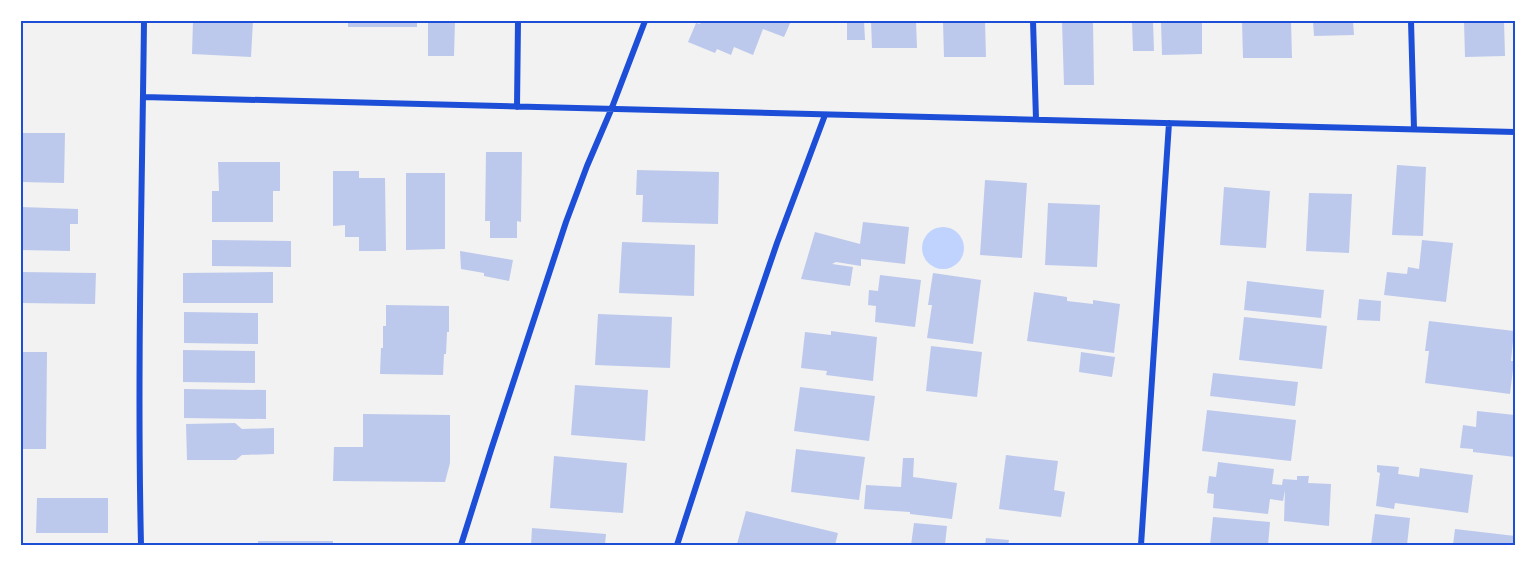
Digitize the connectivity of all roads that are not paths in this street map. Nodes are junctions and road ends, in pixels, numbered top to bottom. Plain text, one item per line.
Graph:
1 (144, 21) edge
2 (518, 21) edge
3 (645, 21) edge
4 (1033, 21) edge
5 (1411, 21) edge
6 (143, 97) junction
7 (517, 107) junction
8 (611, 110) junction
9 (825, 115) junction
10 (1036, 119) junction
11 (1169, 123) junction
12 (1414, 129) junction
13 (1515, 132) edge
14 (141, 545) edge
15 (461, 545) edge
16 (677, 545) edge
17 (1142, 545) edge

1 - 6 street
2 - 7 street
3 - 8 street
4 - 10 street
5 - 12 street
6 - 7 street
6 - 14 street
7 - 8 street
8 - 9 street
8 - 15 street
9 - 10 street
9 - 16 street
10 - 11 street
11 - 12 street
11 - 17 street
12 - 13 street

